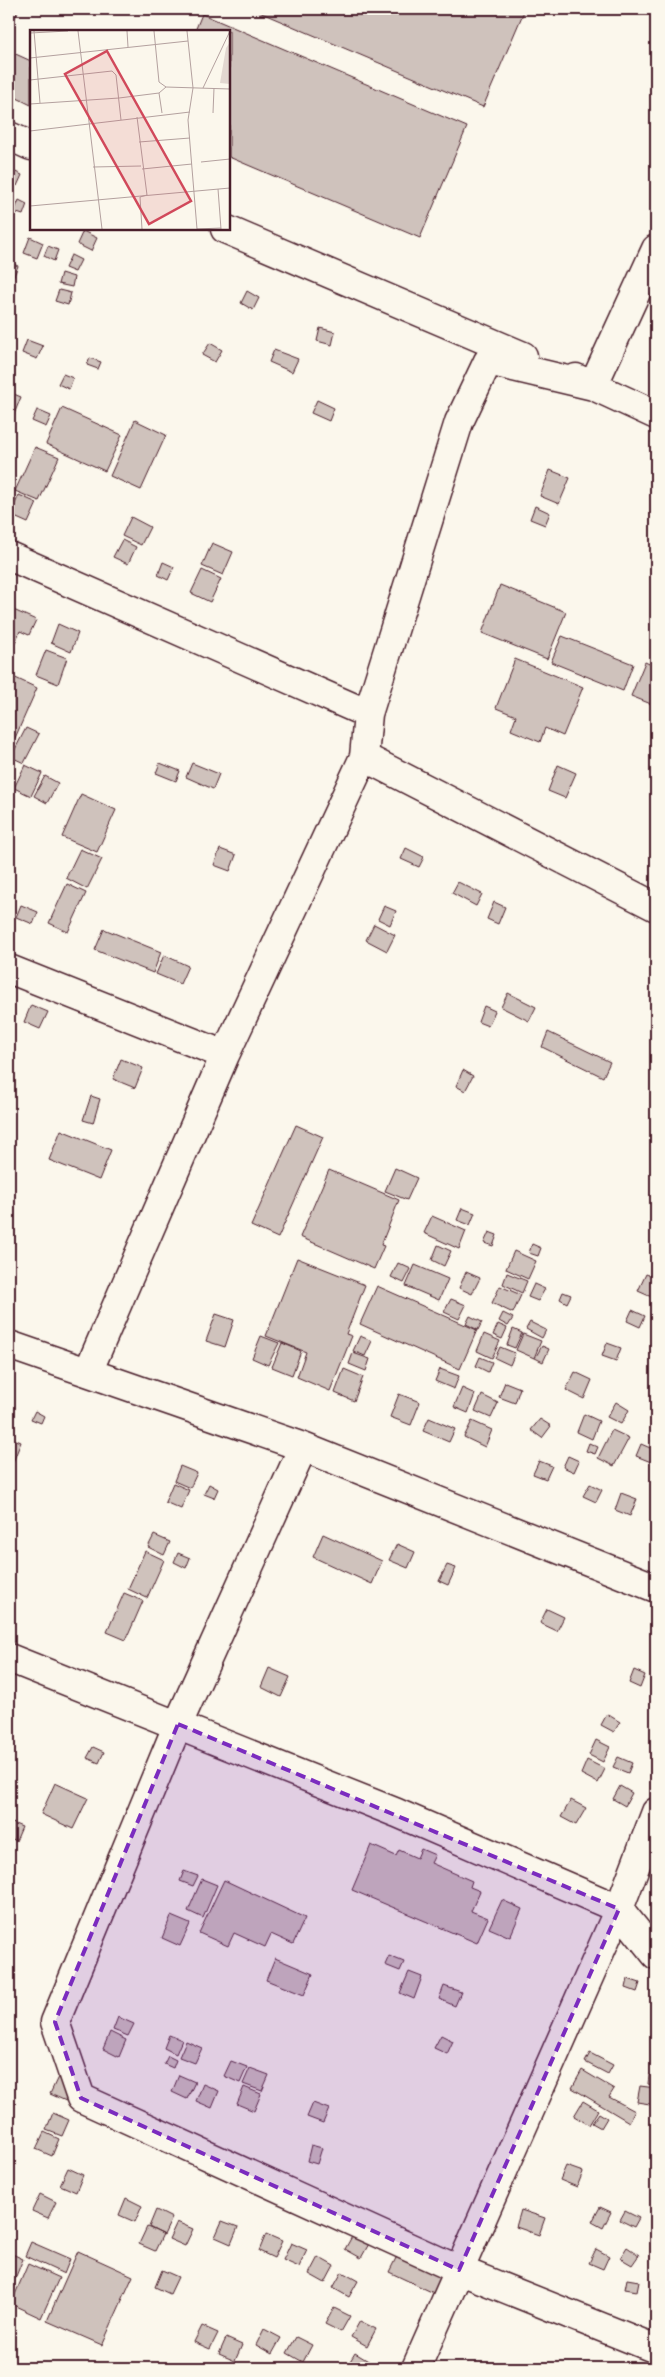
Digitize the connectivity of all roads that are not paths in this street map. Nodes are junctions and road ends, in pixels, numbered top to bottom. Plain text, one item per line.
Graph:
1 (9, 136) edge
2 (30, 146) edge
3 (227, 230) edge
4 (656, 249) edge
5 (593, 386) junction
6 (656, 414) edge
7 (9, 556) edge
8 (368, 714) junction
9 (364, 757) junction
10 (656, 907) edge
11 (9, 969) edge
12 (225, 1055) junction
13 (9, 1345) edge
14 (88, 1372) junction
15 (303, 1447) junction
16 (656, 1588) edge
17 (9, 1658) edge
18 (178, 1724) junction
19 (656, 1812) edge
20 (619, 1909) junction
21 (656, 1955) edge
22 (459, 2270) junction
23 (656, 2349) edge
24 (416, 2368) edge

1 - 2 street
3 - 5 street
4 - 5 street
5 - 6 street
5 - 8 street
7 - 8 street
8 - 9 street
9 - 10 street
9 - 12 street
11 - 12 street
12 - 14 street
13 - 14 street
14 - 15 street
15 - 16 street
15 - 18 street
17 - 18 street
18 - 20 street
18 - 22 street
19 - 20 street
20 - 21 street
20 - 22 street
22 - 23 street
22 - 24 street

